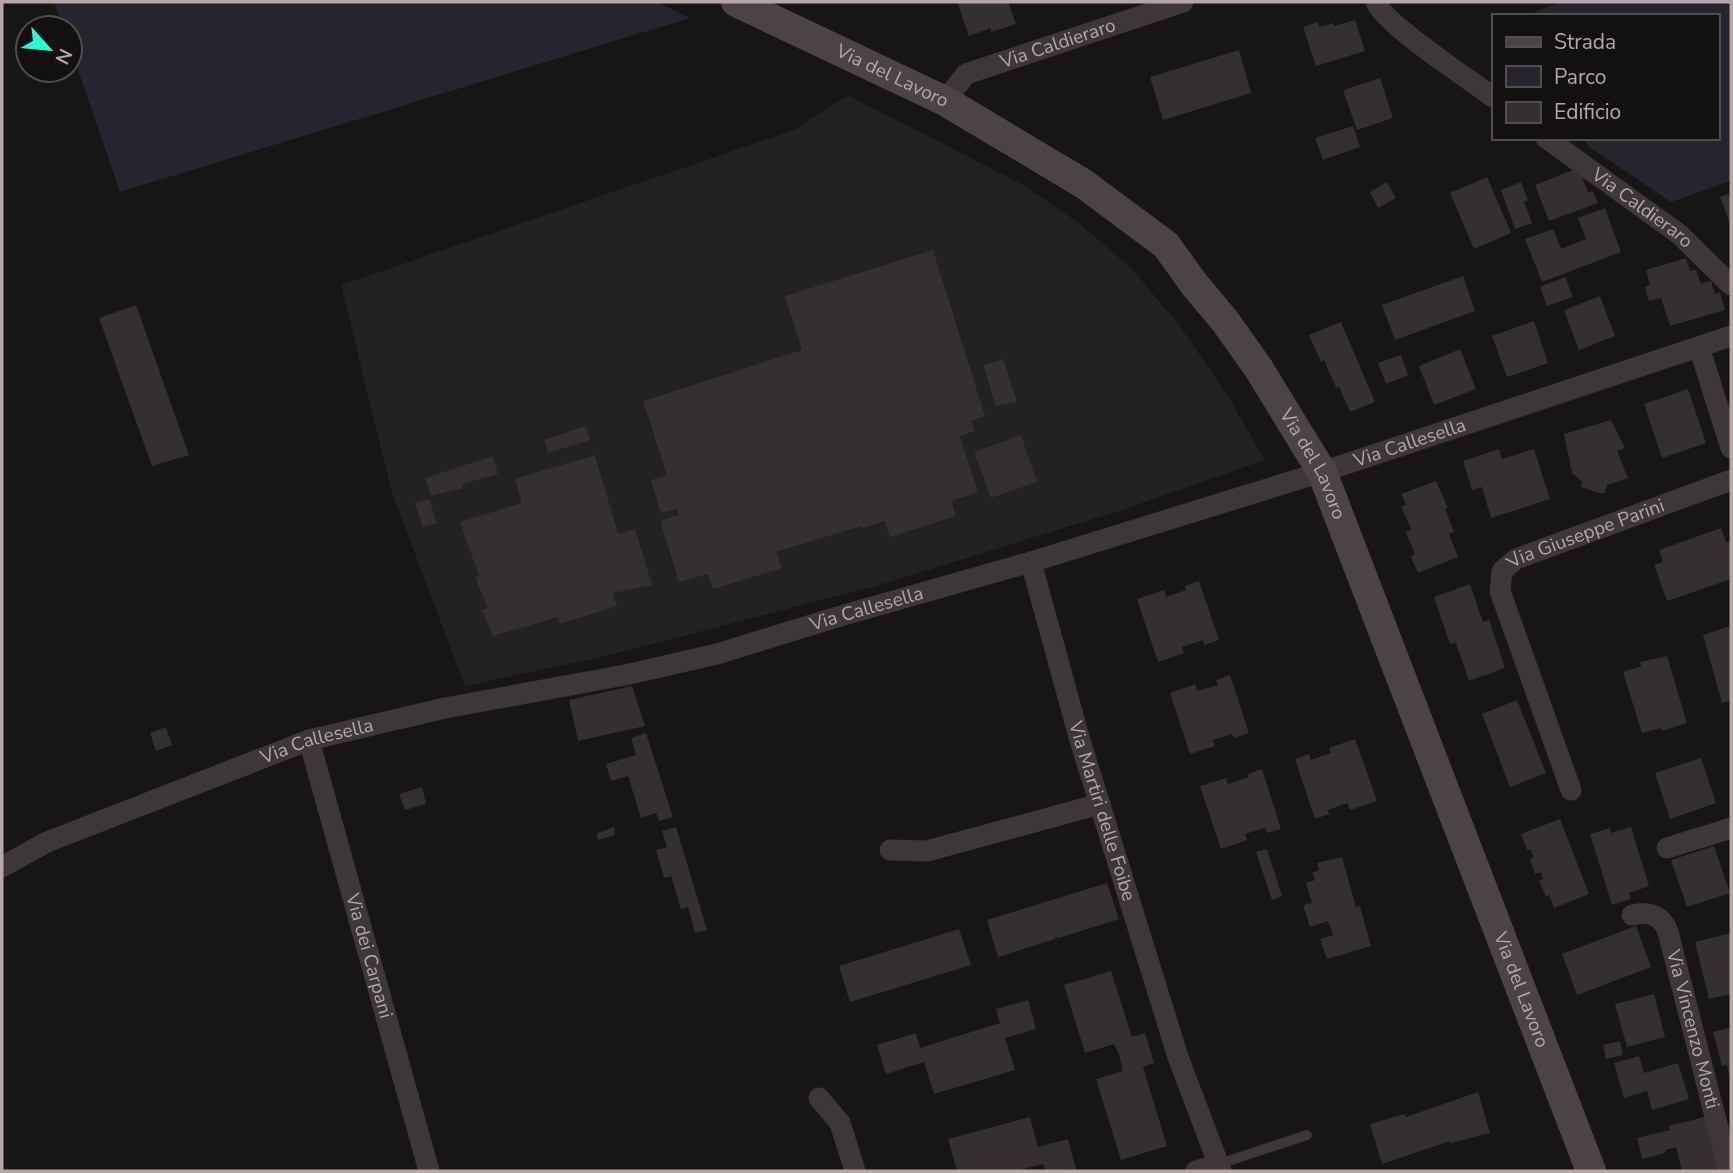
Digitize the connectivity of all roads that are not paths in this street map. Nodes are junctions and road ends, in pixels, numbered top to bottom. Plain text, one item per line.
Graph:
1 (736, 2) edge
2 (1183, 2) edge
3 (1376, 2) edge
4 (1492, 96) edge
5 (945, 101) junction
6 (1549, 140) edge
7 (1731, 285) edge
8 (1731, 336) edge
9 (1699, 347) junction
10 (1731, 448) edge
11 (1322, 472) junction
12 (1731, 481) edge
13 (1031, 562) junction
14 (309, 740) junction
15 (1571, 790) dead end
16 (1100, 804) junction
17 (1731, 828) edge
18 (1667, 848) dead end
19 (890, 850) dead end
20 (2, 867) edge
21 (1632, 915) dead end
22 (819, 1098) dead end
23 (1307, 1135) dead end
24 (1220, 1168) edge
25 (429, 1171) edge
26 (855, 1171) edge
27 (1196, 1171) edge
28 (1591, 1171) edge
29 (1729, 1171) edge

1 - 5 street, Via del Lavoro
2 - 5 street, Via Caldieraro
3 - 4 street
5 - 11 street, Via del Lavoro
6 - 7 street, Via Caldieraro
8 - 9 street, Via Callesella
9 - 10 street
9 - 11 street, Via Callesella
11 - 13 street, Via Callesella
11 - 28 street, Via del Lavoro
12 - 15 street, Via Giuseppe Parini
13 - 14 street, Via Callesella
13 - 16 street, Via Martiri delle Foibe
14 - 20 street, Via Callesella
14 - 25 street, Via dei Carpani
16 - 19 street
16 - 24 street, Via Martiri delle Foibe
17 - 18 street
21 - 29 street, Via Vincenzo Monti
22 - 26 street
23 - 24 lane
24 - 27 street

